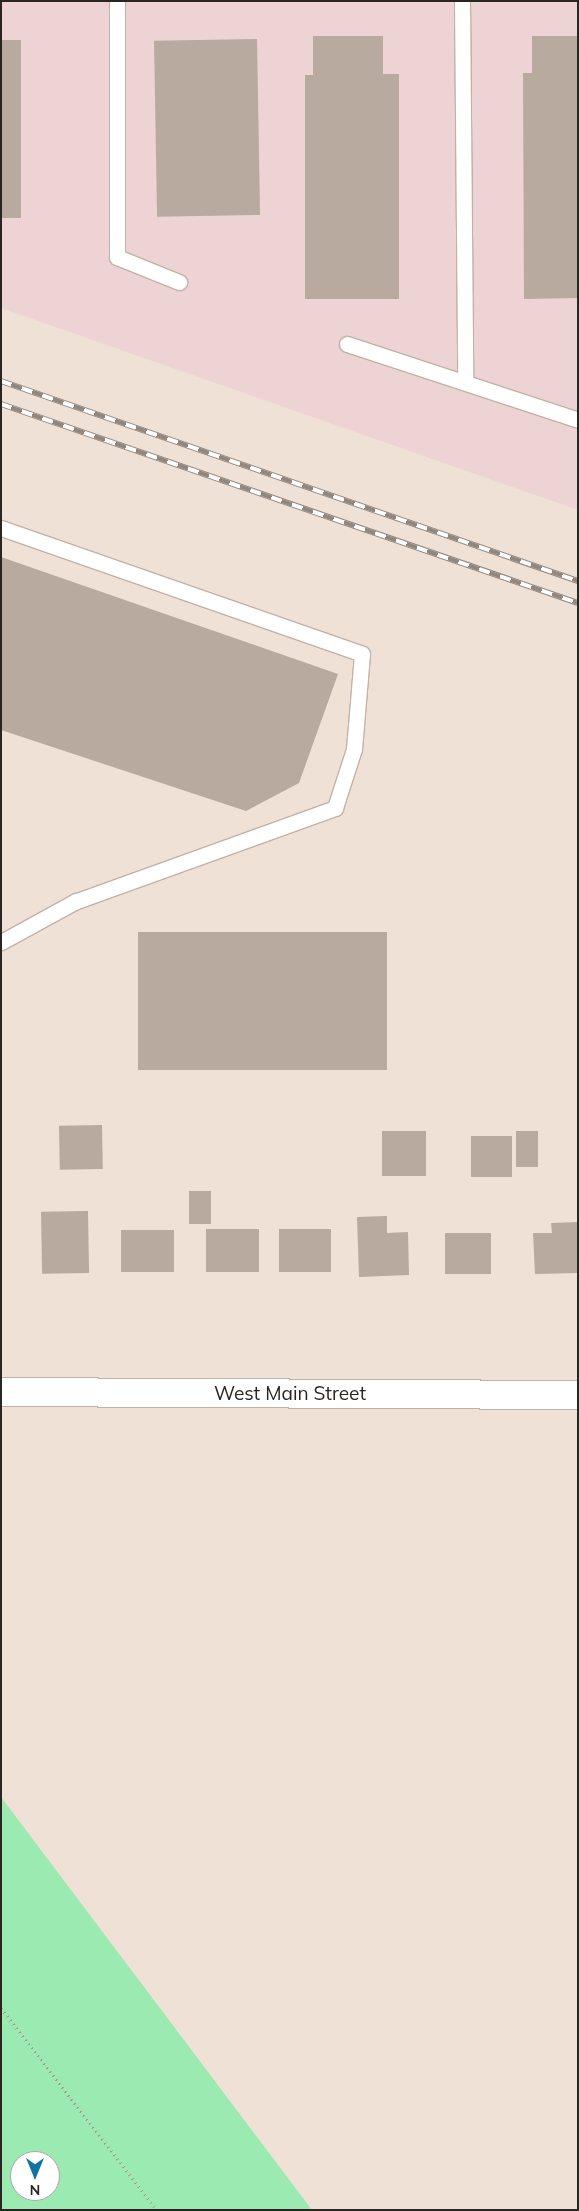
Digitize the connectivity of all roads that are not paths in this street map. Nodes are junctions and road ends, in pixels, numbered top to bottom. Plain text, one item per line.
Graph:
1 (117, 1) edge
2 (462, 1) edge
3 (179, 282) dead end
4 (346, 344) dead end
5 (465, 382) junction
6 (578, 420) edge
7 (1, 528) edge
8 (1, 942) edge
9 (1, 1392) edge
10 (578, 1395) edge

1 - 3 lane
2 - 5 lane
4 - 5 lane
5 - 6 lane
7 - 8 lane
9 - 10 street, West Main Street

